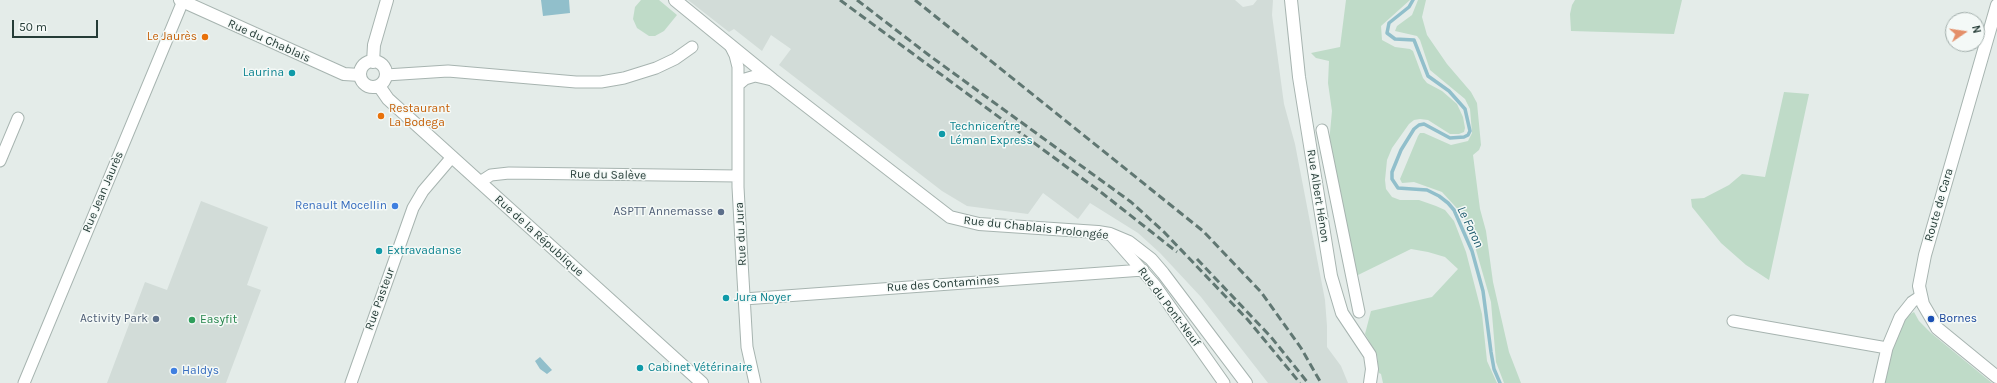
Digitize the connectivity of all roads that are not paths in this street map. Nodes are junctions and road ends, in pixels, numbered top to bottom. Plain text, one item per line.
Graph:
1 (387, 0) edge
2 (675, 0) edge
3 (1290, 0) edge
4 (181, 1) edge
5 (1997, 6) edge
6 (726, 43) junction
7 (692, 47) dead end
8 (373, 62) junction
9 (360, 75) junction
10 (386, 75) junction
11 (773, 80) junction
12 (738, 85) junction
13 (379, 86) junction
14 (18, 118) dead end
15 (1322, 130) dead end
16 (452, 157) junction
17 (0, 161) edge
18 (738, 176) junction
19 (480, 182) junction
20 (1110, 234) junction
21 (1143, 270) junction
22 (1921, 296) junction
23 (744, 299) junction
24 (1359, 312) dead end
25 (1733, 321) dead end
26 (1887, 348) junction
27 (1997, 377) edge
28 (696, 381) edge
29 (24, 383) edge
30 (350, 383) edge
31 (756, 383) edge
32 (1224, 383) edge
33 (1246, 383) edge
34 (1370, 383) edge
35 (1879, 383) edge

1 - 8 street
2 - 6 street, Rue du Chablais Prolongée
3 - 34 street, Rue Albert Hénon
4 - 9 street, Rue du Chablais
4 - 29 street, Rue Jean Jaurès
5 - 22 street, Route de Cara
6 - 11 street, Rue du Chablais Prolongée
6 - 12 street, Rue du Jura
7 - 10 street
8 - 9 street
8 - 10 street
9 - 13 street
10 - 13 street
11 - 12 street
11 - 20 street, Rue du Chablais Prolongée
12 - 18 street, Rue du Jura
13 - 16 street, Rue de la République
14 - 17 street
15 - 24 street
16 - 19 street, Rue de la République
16 - 30 street, Rue Pasteur
18 - 19 street, Rue du Salève
18 - 23 street, Rue du Jura
19 - 28 street, Rue de la République
20 - 21 street, Rue du Pont-Neuf
20 - 33 street, Rue du Chablais Prolongée
21 - 23 street, Rue des Contamines
21 - 32 street, Rue du Pont-Neuf
22 - 26 street
22 - 27 street, Route de Cara
23 - 31 street, Rue du Jura
25 - 26 street
26 - 35 street

